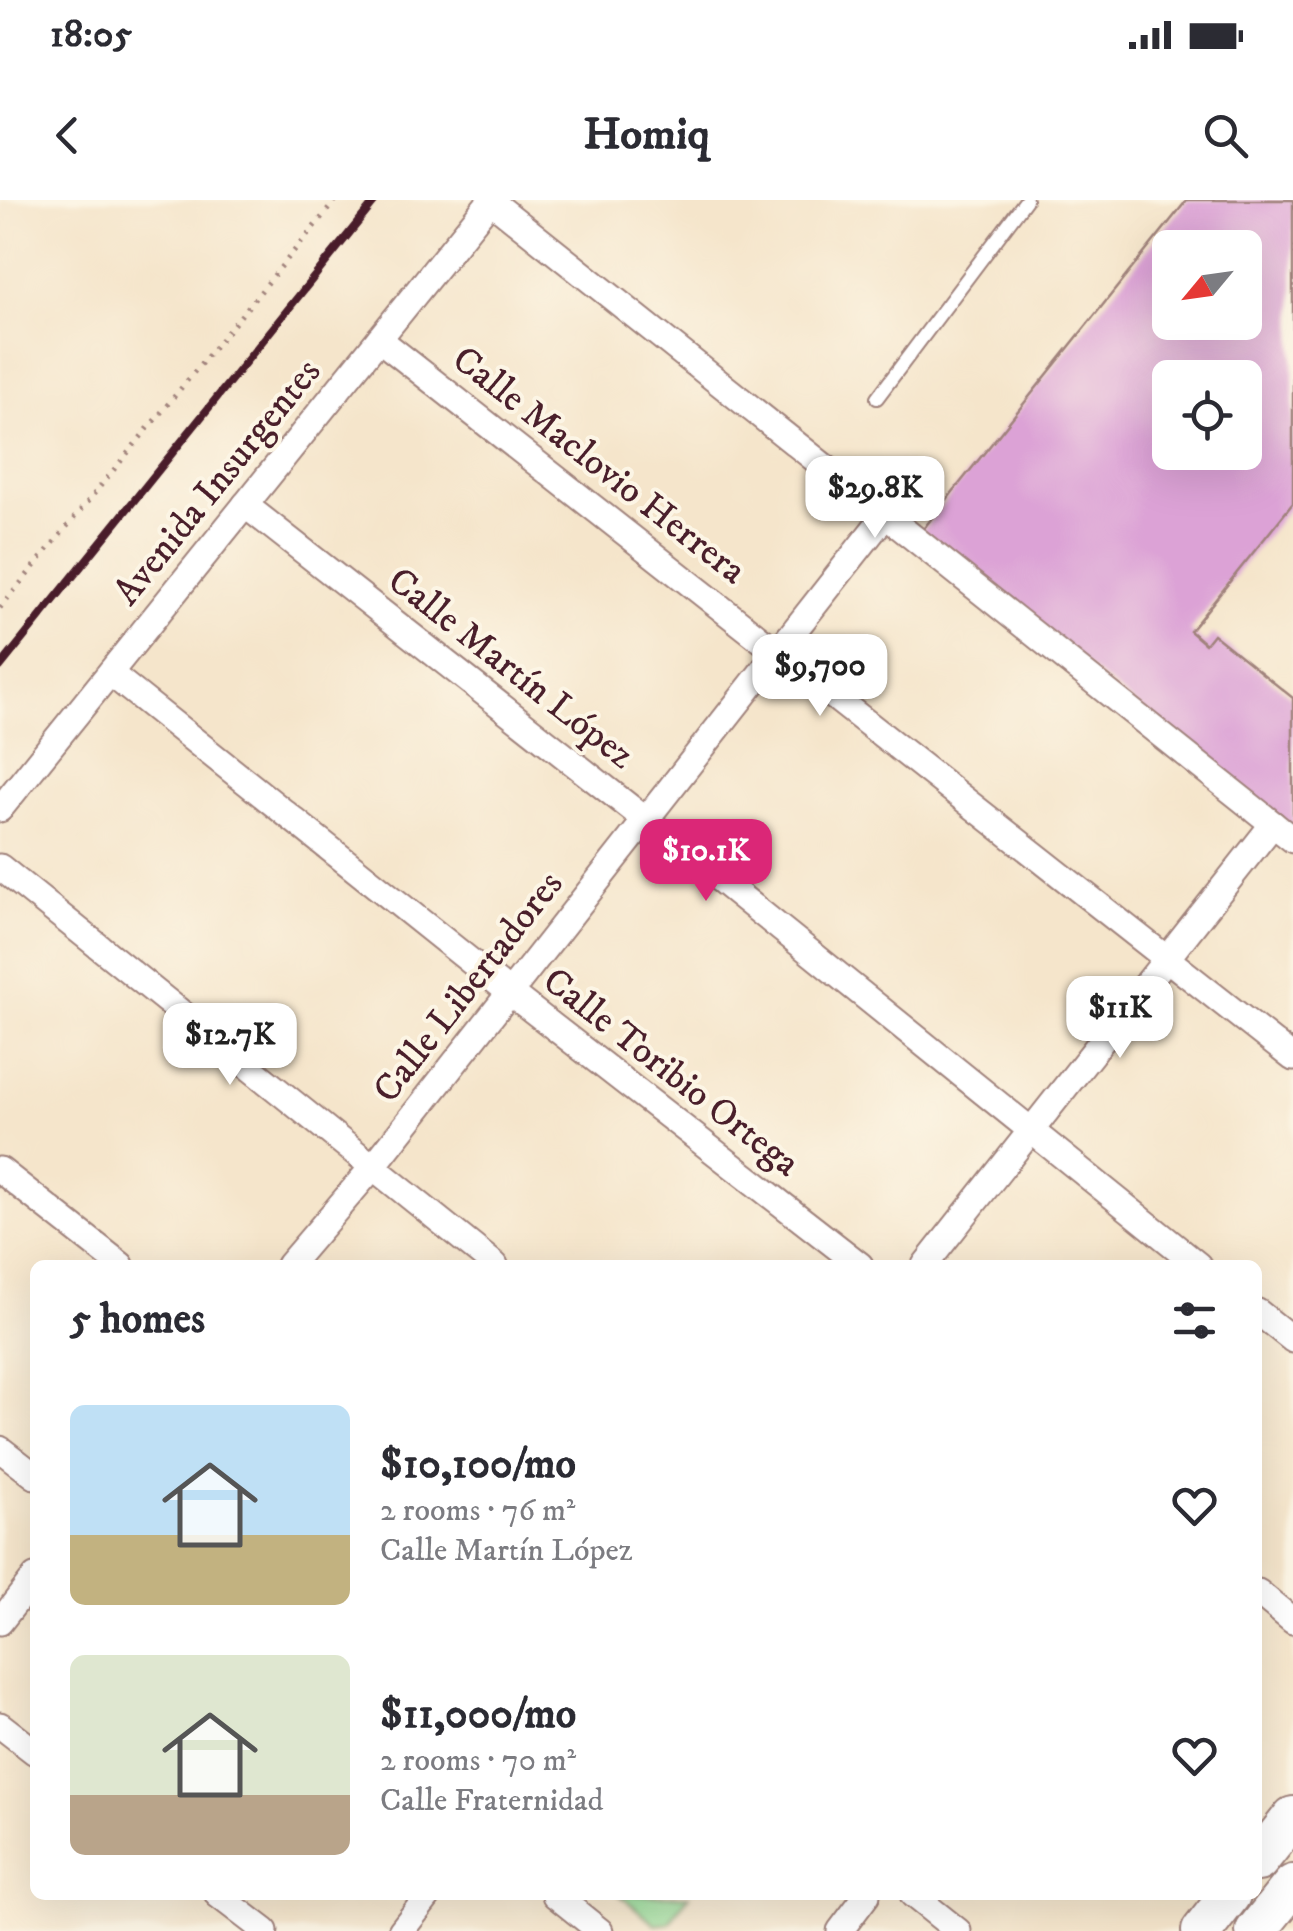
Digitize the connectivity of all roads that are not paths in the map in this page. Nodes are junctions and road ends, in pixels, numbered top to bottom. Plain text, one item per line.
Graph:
1 (491, 200) edge
2 (1022, 201) edge
3 (379, 339) junction
4 (877, 398) dead end
5 (245, 505) junction
6 (886, 514) junction
7 (780, 652) junction
8 (110, 673) junction
9 (0, 809) edge
10 (646, 820) junction
11 (1283, 832) edge
12 (0, 868) edge
13 (1166, 958) junction
14 (509, 992) junction
15 (1293, 1058) edge
16 (1030, 1131) junction
17 (372, 1168) junction
18 (0, 1170) edge
19 (115, 1260) edge
20 (293, 1260) edge
21 (490, 1260) edge
22 (854, 1260) edge
23 (929, 1260) edge
24 (1192, 1260) edge
25 (1262, 1315) edge
26 (1293, 1340) edge
27 (0, 1448) edge
28 (30, 1472) edge
29 (30, 1583) edge
30 (1262, 1595) edge
31 (1293, 1621) edge
32 (0, 1622) edge
33 (0, 1725) edge
34 (30, 1748) edge
35 (1293, 1817) edge
36 (1262, 1856) edge
37 (1293, 1885) edge
38 (225, 1900) edge
39 (425, 1900) edge
40 (560, 1900) edge
41 (863, 1900) edge
42 (919, 1900) edge
43 (1226, 1900) edge
44 (265, 1931) edge
45 (401, 1931) edge
46 (600, 1931) edge
47 (840, 1931) edge
48 (958, 1931) edge
49 (1202, 1931) edge
50 (1256, 1931) edge

1 - 3 street, Avenida Insurgentes
1 - 6 street
2 - 4 lane
3 - 5 street, Avenida Insurgentes
3 - 7 street, Calle Maclovio Herrera
5 - 8 street, Avenida Insurgentes
5 - 10 street, Calle Martín López
6 - 7 street, Calle Libertadores
6 - 11 street
7 - 10 street, Calle Libertadores
7 - 13 street, Calle Maclovio Herrera
8 - 9 street, Avenida Insurgentes
8 - 14 street, Calle Toribio Ortega
10 - 14 street, Calle Libertadores
10 - 16 street, Calle Martín López
11 - 13 street
12 - 17 street
13 - 15 street, Calle Maclovio Herrera
13 - 16 street
14 - 17 street, Calle Libertadores
14 - 22 street, Calle Toribio Ortega
16 - 23 street
16 - 24 street, Calle Martín López
17 - 20 street, Calle Libertadores
17 - 21 street
18 - 19 street
25 - 26 street
27 - 28 street
29 - 32 street
30 - 31 street
33 - 34 street
35 - 36 main road
37 - 50 main road
38 - 44 street
39 - 45 street
40 - 46 street
41 - 47 street
42 - 48 street
43 - 49 main road

